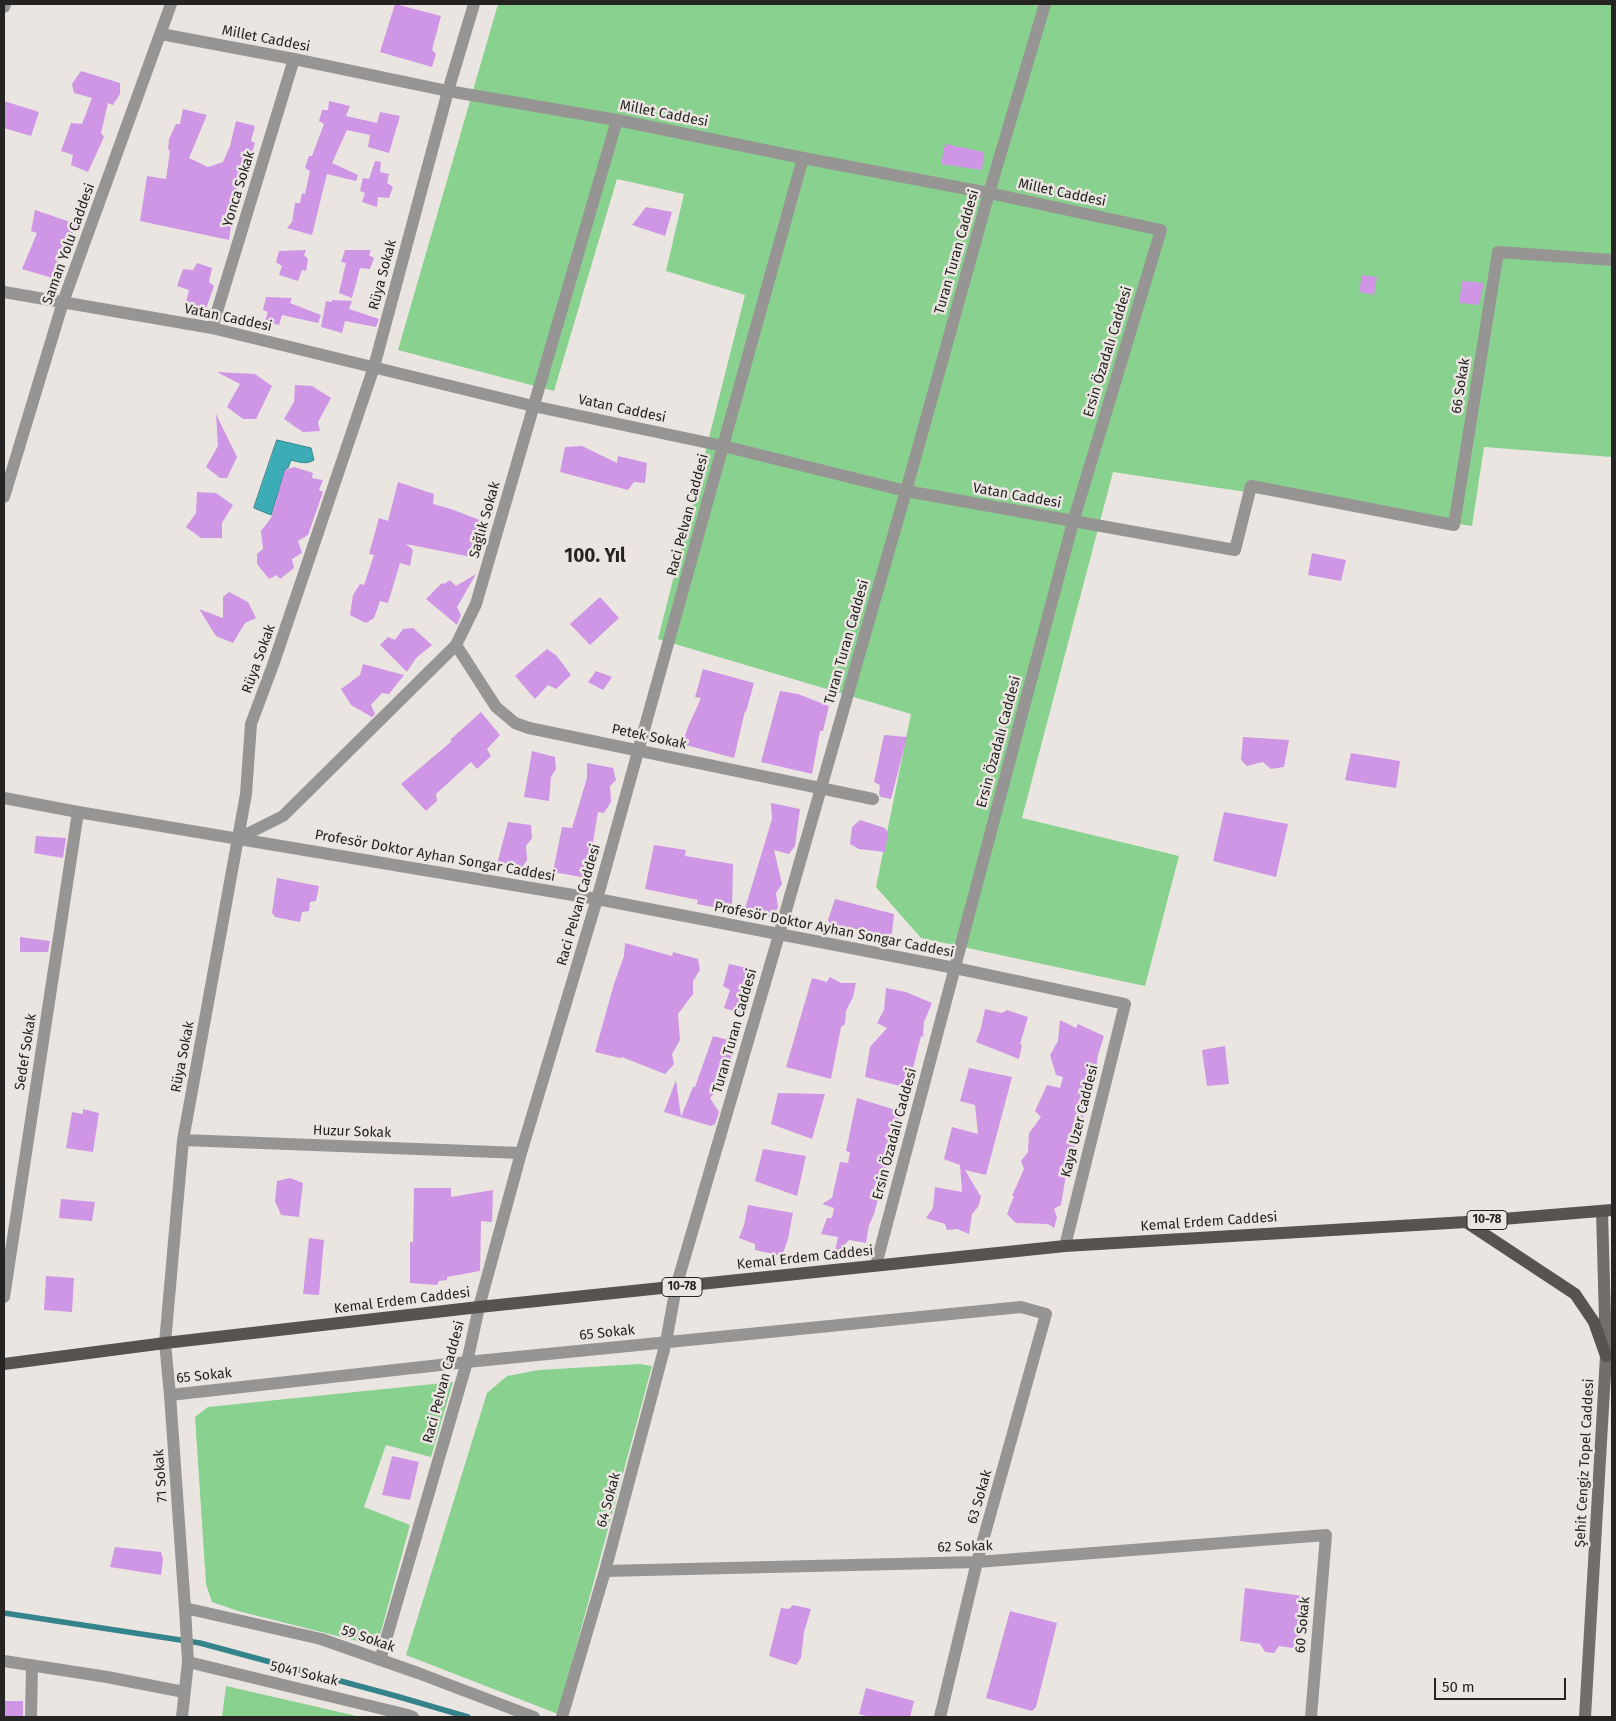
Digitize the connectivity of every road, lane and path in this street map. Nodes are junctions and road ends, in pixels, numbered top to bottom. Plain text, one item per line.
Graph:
1 (5, 4) edge
2 (171, 4) edge
3 (474, 4) edge
4 (1045, 4) edge
5 (4, 7) edge
6 (161, 34) junction
7 (294, 59) junction
8 (448, 91) junction
9 (617, 120) junction
10 (803, 158) junction
11 (989, 193) junction
12 (1161, 230) joint
13 (1612, 260) edge
14 (4, 292) edge
15 (63, 302) junction
16 (212, 328) junction
17 (374, 367) junction
18 (533, 406) junction
19 (722, 446) junction
20 (906, 491) junction
21 (4, 497) edge
22 (1073, 522) junction
23 (1235, 550) joint
24 (456, 646) junction
25 (639, 750) junction
26 (821, 788) junction
27 (4, 798) edge
28 (873, 799) dead end
29 (78, 812) junction
30 (239, 838) junction
31 (598, 899) junction
32 (779, 935) junction
33 (955, 968) junction
34 (1125, 1004) joint
35 (183, 1140) junction
36 (521, 1153) junction
37 (1607, 1210) edge
38 (1466, 1222) junction
39 (1065, 1246) junction
40 (876, 1265) junction
41 (676, 1287) junction
42 (4, 1296) edge
43 (479, 1307) junction
44 (1046, 1314) joint
45 (666, 1342) junction
46 (165, 1343) junction
47 (1606, 1356) junction
48 (466, 1362) junction
49 (4, 1364) edge
50 (170, 1395) junction
51 (1326, 1535) joint
52 (978, 1562) junction
53 (605, 1572) junction
54 (186, 1608) junction
55 (380, 1660) junction
56 (4, 1661) edge
57 (188, 1662) junction
58 (32, 1665) junction
59 (184, 1692) junction
60 (31, 1717) edge
61 (182, 1717) edge
62 (413, 1717) edge
63 (534, 1717) edge
64 (562, 1717) edge
65 (940, 1717) edge
66 (1311, 1717) edge
67 (1585, 1717) edge

1 - 5 street
2 - 6 street, Saman Yolu Caddesi
3 - 8 street, Rüya Sokak
4 - 11 street, Turan Turan Caddesi
6 - 7 street, Millet Caddesi
6 - 15 street, Saman Yolu Caddesi
7 - 8 street, Millet Caddesi
7 - 16 street, Yonca Sokak
8 - 9 street, Millet Caddesi
8 - 17 street, Rüya Sokak
9 - 10 street, Millet Caddesi
9 - 18 street, Sağlık Sokak
10 - 11 street, Millet Caddesi
10 - 19 street, Raci Pelvan Caddesi
11 - 12 street, Millet Caddesi
11 - 20 street, Turan Turan Caddesi
12 - 22 street, Ersin Özadalı Caddesi
13 - 23 street, 66 Sokak
14 - 15 street, Vatan Caddesi
15 - 16 street, Vatan Caddesi
15 - 21 street, Saman Yolu Caddesi
16 - 17 street, Vatan Caddesi
17 - 18 street, Vatan Caddesi
17 - 30 street, Rüya Sokak
18 - 19 street, Vatan Caddesi
18 - 24 street, Sağlık Sokak
19 - 20 street, Vatan Caddesi
19 - 25 street, Raci Pelvan Caddesi
20 - 22 street, Vatan Caddesi
20 - 26 street, Turan Turan Caddesi
22 - 23 street, Vatan Caddesi
22 - 33 street, Ersin Özadalı Caddesi
24 - 25 street, Petek Sokak
24 - 30 street, Sağlık Sokak
25 - 26 street, Petek Sokak
25 - 31 street, Raci Pelvan Caddesi
26 - 28 street, Petek Sokak
26 - 32 street, Turan Turan Caddesi
27 - 29 street, Profesör Doktor Ayhan Songar Caddesi
29 - 30 street, Profesör Doktor Ayhan Songar Caddesi
29 - 42 street, Sedef Sokak
30 - 31 street, Profesör Doktor Ayhan Songar Caddesi
30 - 35 street, Rüya Sokak
31 - 32 street, Profesör Doktor Ayhan Songar Caddesi
31 - 36 street, Raci Pelvan Caddesi
32 - 33 street, Profesör Doktor Ayhan Songar Caddesi
32 - 41 street, Turan Turan Caddesi
33 - 34 street, Profesör Doktor Ayhan Songar Caddesi
33 - 40 street, Ersin Özadalı Caddesi
34 - 39 street, Kaya Uzer Caddesi
35 - 36 street, Huzur Sokak
35 - 46 street, Rüya Sokak
36 - 43 street, Raci Pelvan Caddesi
37 - 38 main road, Kemal Erdem Caddesi / 10-78
37 - 47 main road, Şehit Cengiz Topel Caddesi
38 - 39 main road, Kemal Erdem Caddesi / 10-78
38 - 47 main road
39 - 40 main road, Kemal Erdem Caddesi / 10-78
40 - 41 main road, Kemal Erdem Caddesi / 10-78
41 - 43 main road, Kemal Erdem Caddesi / 10-78
41 - 45 street, 64 Sokak
43 - 46 main road, Kemal Erdem Caddesi / 10-78
43 - 48 street, Raci Pelvan Caddesi
44 - 45 street, 65 Sokak
44 - 52 street, 63 Sokak
45 - 48 street, 65 Sokak
45 - 53 street, 64 Sokak
46 - 49 main road, Kemal Erdem Caddesi / 10-78
46 - 50 street, 71 Sokak
47 - 67 main road, Şehit Cengiz Topel Caddesi
48 - 50 street, 65 Sokak
48 - 55 street, Raci Pelvan Caddesi
50 - 54 street, 71 Sokak
51 - 52 street, 62 Sokak
51 - 66 street, 60 Sokak
52 - 53 street, 62 Sokak
52 - 65 street, 63 Sokak
53 - 64 street, 64 Sokak
54 - 55 street, 59 Sokak
54 - 57 street, 71 Sokak
55 - 63 street, 59 Sokak
56 - 58 street
57 - 59 street, 71 Sokak
57 - 62 street, 5041 Sokak
58 - 59 street
58 - 60 street
59 - 61 street, 71 Sokak

